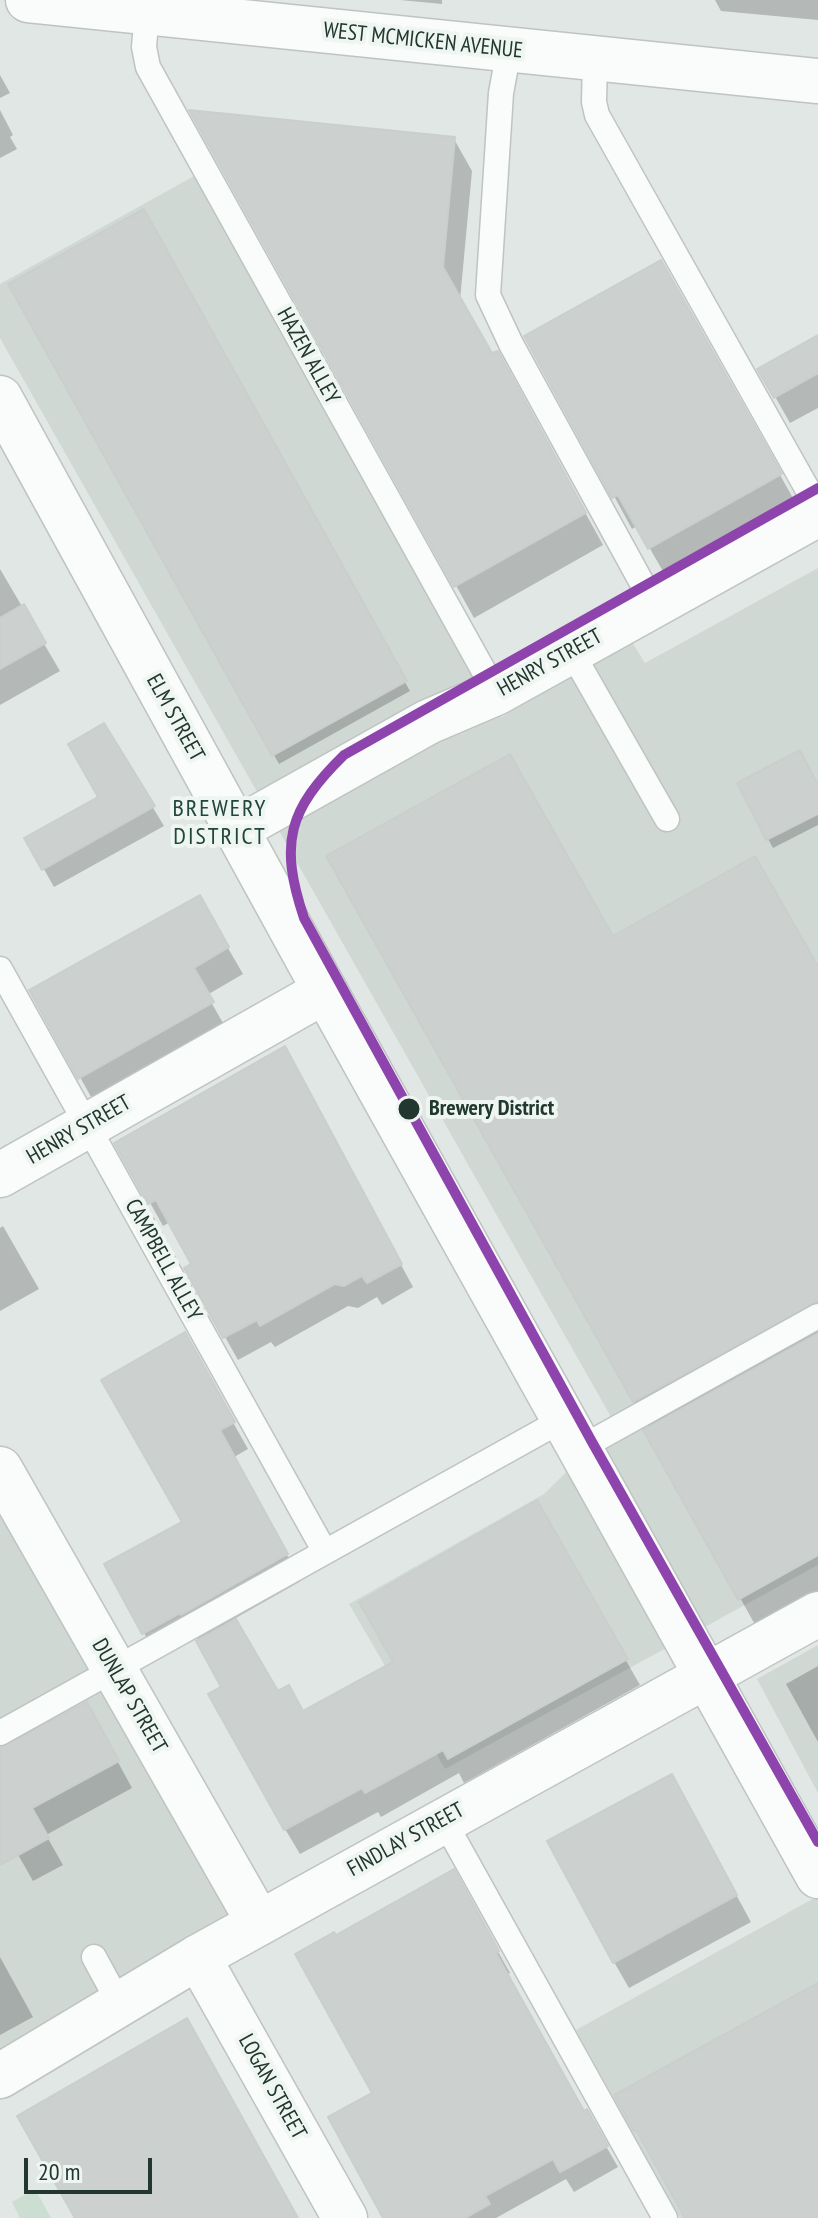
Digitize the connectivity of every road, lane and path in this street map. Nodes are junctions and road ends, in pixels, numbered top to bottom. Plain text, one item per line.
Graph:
1 (28, 0) edge
2 (147, 11) junction
3 (509, 50) junction
4 (595, 59) junction
5 (818, 81) edge
6 (0, 398) edge
7 (818, 511) edge
8 (654, 605) junction
9 (571, 651) junction
10 (496, 693) junction
11 (667, 819) dead end
12 (237, 829) junction
13 (0, 969) edge
14 (325, 991) junction
15 (88, 1125) junction
16 (0, 1175) edge
17 (818, 1316) edge
18 (572, 1434) junction
19 (0, 1469) edge
20 (325, 1552) junction
21 (818, 1614) edge
22 (114, 1669) junction
23 (706, 1677) junction
24 (0, 1733) edge
25 (443, 1819) junction
26 (818, 1876) edge
27 (259, 1923) junction
28 (94, 1957) dead end
29 (198, 1957) junction
30 (119, 2003) junction
31 (0, 2076) edge
32 (345, 2218) edge
33 (665, 2218) edge

1 - 2 street, WEST MCMICKEN AVENUE
2 - 3 street, WEST MCMICKEN AVENUE
2 - 10 lane, HAZEN ALLEY
3 - 4 street, WEST MCMICKEN AVENUE
3 - 8 lane
4 - 5 street, WEST MCMICKEN AVENUE
4 - 7 lane
6 - 12 street, ELM STREET
7 - 8 street, HENRY STREET
8 - 9 street, HENRY STREET
9 - 10 street, HENRY STREET
9 - 11 lane
10 - 12 street, HENRY STREET
12 - 14 street, ELM STREET
13 - 15 lane, CAMPBELL ALLEY
14 - 15 street, HENRY STREET
14 - 18 street, ELM STREET
15 - 16 street, HENRY STREET
15 - 20 lane, CAMPBELL ALLEY
17 - 18 lane
18 - 20 lane
18 - 23 street, ELM STREET
19 - 22 street, DUNLAP STREET
20 - 22 lane
21 - 23 street, FINDLAY STREET
22 - 24 lane
22 - 27 street, DUNLAP STREET
23 - 25 street, FINDLAY STREET
23 - 26 street, ELM STREET
25 - 27 street, FINDLAY STREET
25 - 33 lane
27 - 29 street, FINDLAY STREET
28 - 30 lane
29 - 30 street, FINDLAY STREET
29 - 32 street, LOGAN STREET
30 - 31 street, FINDLAY STREET

